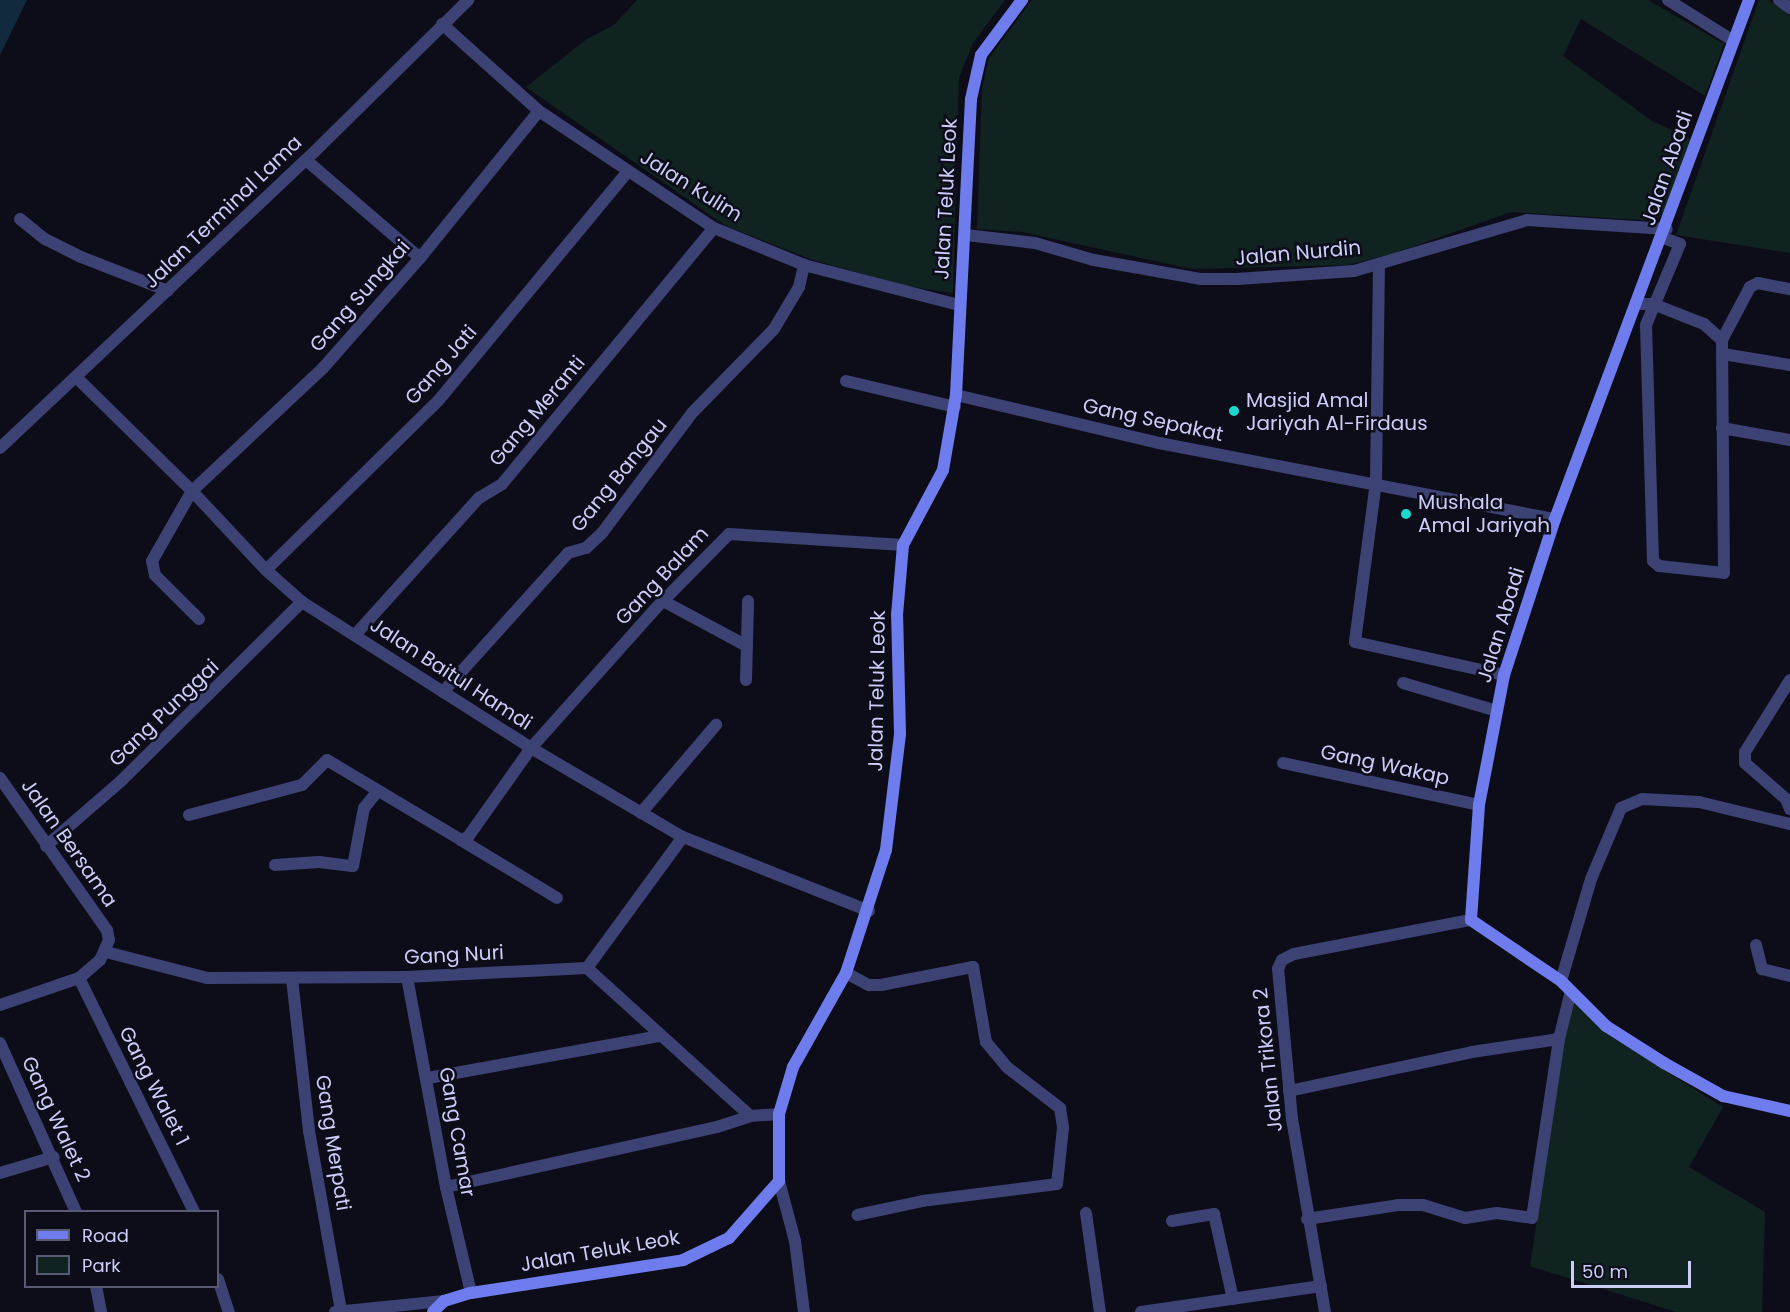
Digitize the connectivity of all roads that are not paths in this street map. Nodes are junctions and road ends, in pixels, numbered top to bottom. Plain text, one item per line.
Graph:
1 (468, 0) edge
2 (1022, 0) edge
3 (1668, 0) edge
4 (1749, 0) edge
5 (1779, 0) edge
6 (1790, 8) edge
7 (442, 24) junction
8 (1732, 40) junction
9 (540, 111) junction
10 (306, 160) junction
11 (628, 171) junction
12 (20, 219) dead end
13 (714, 228) junction
14 (1665, 233) junction
15 (966, 235) junction
16 (420, 258) junction
17 (804, 265) junction
18 (1379, 265) junction
19 (1790, 289) edge
20 (168, 291) junction
21 (1638, 304) junction
22 (1653, 304) junction
23 (959, 305) junction
24 (1722, 340) junction
25 (1723, 354) junction
26 (1790, 365) edge
27 (76, 377) junction
28 (846, 381) dead end
29 (955, 401) junction
30 (1722, 428) junction
31 (1790, 440) edge
32 (0, 448) edge
33 (1376, 482) junction
34 (192, 491) junction
35 (1555, 519) junction
36 (903, 545) junction
37 (266, 570) junction
38 (663, 601) junction
39 (748, 601) dead end
40 (302, 602) junction
41 (200, 619) dead end
42 (355, 634) junction
43 (747, 646) junction
44 (1504, 675) junction
45 (746, 680) dead end
46 (1790, 680) edge
47 (1403, 683) dead end
48 (443, 692) junction
49 (1497, 711) junction
50 (716, 725) dead end
51 (531, 748) junction
52 (1283, 763) dead end
53 (0, 778) edge
54 (376, 793) junction
55 (1479, 805) junction
56 (1790, 809) edge
57 (641, 813) junction
58 (189, 815) dead end
59 (1790, 825) edge
60 (683, 837) junction
61 (461, 840) junction
62 (46, 846) junction
63 (275, 866) dead end
64 (557, 898) dead end
65 (869, 911) junction
66 (1471, 920) junction
67 (1756, 945) dead end
68 (106, 952) junction
69 (587, 968) junction
70 (846, 973) junction
71 (1790, 976) edge
72 (407, 977) junction
73 (79, 978) junction
74 (292, 980) junction
75 (1561, 981) junction
76 (1571, 991) junction
77 (0, 1005) edge
78 (660, 1036) junction
79 (1559, 1039) junction
80 (0, 1043) edge
81 (428, 1078) junction
82 (1289, 1091) junction
83 (1790, 1111) edge
84 (779, 1114) junction
85 (750, 1116) junction
86 (54, 1157) junction
87 (0, 1173) edge
88 (780, 1181) junction
89 (446, 1187) junction
90 (75, 1210) edge
91 (193, 1210) edge
92 (1086, 1214) dead end
93 (857, 1215) dead end
94 (1307, 1219) junction
95 (1172, 1221) dead end
96 (219, 1282) edge
97 (1321, 1286) junction
98 (96, 1288) edge
99 (471, 1293) junction
100 (1233, 1299) junction
101 (444, 1301) junction
102 (101, 1312) edge
103 (229, 1312) edge
104 (338, 1312) edge
105 (433, 1312) edge
106 (804, 1312) edge
107 (1100, 1312) edge
108 (1141, 1312) edge
109 (1325, 1312) edge

1 - 7 street, Jalan Terminal Lama
2 - 15 street, Jalan Teluk Leok
3 - 8 street
4 - 8 street, Jalan Abadi
5 - 6 street
7 - 9 street, Jalan Kulim
7 - 10 street, Jalan Terminal Lama
8 - 14 street, Jalan Abadi
9 - 11 street, Jalan Kulim
9 - 16 street, Gang Sungkai
10 - 16 street
10 - 20 street, Jalan Terminal Lama
11 - 13 street, Jalan Kulim
11 - 37 street, Gang Jati
12 - 20 street
13 - 17 street, Jalan Kulim
13 - 42 street, Gang Meranti
14 - 18 street, Jalan Nurdin
14 - 21 street, Jalan Abadi
14 - 22 street, Jalan Nurdin
15 - 18 street, Jalan Nurdin
15 - 23 street, Jalan Teluk Leok
16 - 34 street, Gang Sungkai
17 - 23 street, Jalan Kulim
17 - 48 street, Gang Bangau
18 - 33 street
19 - 24 street
20 - 27 street, Jalan Terminal Lama
21 - 22 street
21 - 35 street, Jalan Abadi
22 - 24 street
22 - 30 street
23 - 29 street, Jalan Teluk Leok
24 - 25 street
25 - 26 street
25 - 30 street
27 - 32 street, Jalan Terminal Lama
27 - 34 street, Jalan Baitul Hamdi
28 - 29 street, Gang Sepakat
29 - 33 street, Gang Sepakat
29 - 36 street, Jalan Teluk Leok
30 - 31 street
33 - 35 street, Gang Sepakat
33 - 44 street
34 - 37 street, Jalan Baitul Hamdi
34 - 41 street, Gang Sungkai
35 - 44 street, Jalan Abadi
36 - 38 street, Gang Balam
36 - 65 street, Jalan Teluk Leok
37 - 40 street, Jalan Baitul Hamdi
38 - 43 street
38 - 51 street, Gang Balam
39 - 43 street
40 - 42 street, Jalan Baitul Hamdi
40 - 62 street, Gang Punggai
42 - 48 street, Jalan Baitul Hamdi
43 - 45 street
44 - 49 street, Jalan Abadi
46 - 56 street
47 - 49 street
48 - 51 street, Jalan Baitul Hamdi
49 - 55 street, Jalan Abadi
50 - 57 street
51 - 57 street, Jalan Baitul Hamdi
51 - 61 street, Gang Balam
52 - 55 street, Gang Wakap
53 - 62 street, Jalan Bersama
54 - 58 street
54 - 61 street
54 - 63 street
55 - 66 street, Jalan Abadi
57 - 60 street, Jalan Baitul Hamdi
59 - 75 street
60 - 65 street, Jalan Baitul Hamdi
60 - 69 street
61 - 64 street
62 - 68 street, Jalan Bersama
65 - 70 street, Jalan Teluk Leok
66 - 75 street
66 - 82 street, Jalan Trikora 2
67 - 71 street
68 - 73 street
68 - 74 street, Gang Nuri
69 - 72 street, Gang Nuri
69 - 78 street
70 - 84 street, Jalan Teluk Leok
70 - 93 street
72 - 74 street, Gang Nuri
72 - 81 street, Gang Camar
73 - 77 street
73 - 91 street, Gang Walet 1
74 - 104 street, Gang Merpati
75 - 76 street
76 - 79 street
76 - 83 street
78 - 81 street
78 - 85 street
79 - 82 street
79 - 94 street
80 - 86 street, Gang Walet 2
81 - 89 street, Gang Camar
82 - 94 street, Jalan Trikora 2
84 - 85 street
84 - 88 street, Jalan Teluk Leok
85 - 89 street
86 - 87 street
86 - 90 street, Gang Walet 2
88 - 99 street, Jalan Teluk Leok
88 - 106 street
89 - 99 street, Gang Camar
92 - 107 street
94 - 97 street, Jalan Trikora 2
95 - 100 street
96 - 103 street
97 - 100 street
97 - 109 street, Jalan Trikora 2
98 - 102 street
99 - 101 street, Jalan Teluk Leok
100 - 108 street
101 - 104 street
101 - 105 street, Jalan Teluk Leok

